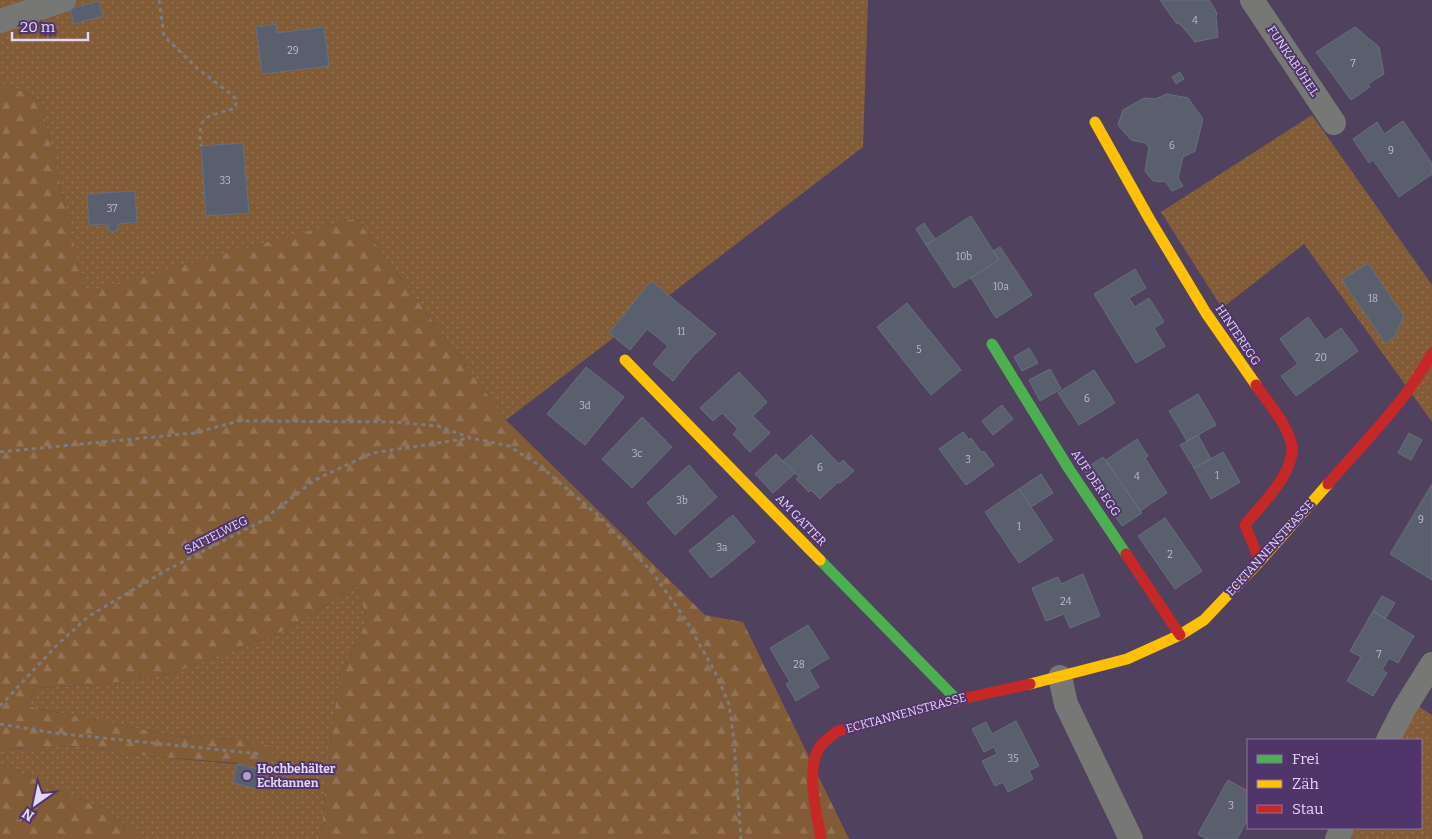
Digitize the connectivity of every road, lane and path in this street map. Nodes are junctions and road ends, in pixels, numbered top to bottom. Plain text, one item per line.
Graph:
1 (64, 0) edge
2 (159, 0) edge
3 (1252, 0) edge
4 (0, 21) edge
5 (1095, 122) dead end
6 (1334, 123) dead end
7 (201, 146) dead end
8 (992, 344) dead end
9 (1432, 353) edge
10 (625, 360) dead end
11 (471, 438) junction
12 (0, 452) edge
13 (1260, 561) junction
14 (1180, 635) junction
15 (1432, 664) edge
16 (1060, 677) junction
17 (957, 700) junction
18 (0, 706) edge
19 (0, 724) edge
20 (1389, 739) edge
21 (261, 754) dead end
22 (741, 839) edge
23 (820, 839) edge
24 (1131, 839) edge

1 - 4 street
2 - 7 path
3 - 6 street, FUNKABÜHEL
5 - 13 street, HINTEREGG
8 - 14 street, AUF DER EGG
9 - 13 street, ECKTANNENSTRASSE
10 - 17 street, AM GATTER
11 - 12 path
11 - 18 path, SATTELWEG
11 - 22 path
13 - 14 street, ECKTANNENSTRASSE
14 - 16 street, ECKTANNENSTRASSE
15 - 20 street
16 - 17 street, ECKTANNENSTRASSE
16 - 24 street
17 - 23 street, ECKTANNENSTRASSE
19 - 21 path

